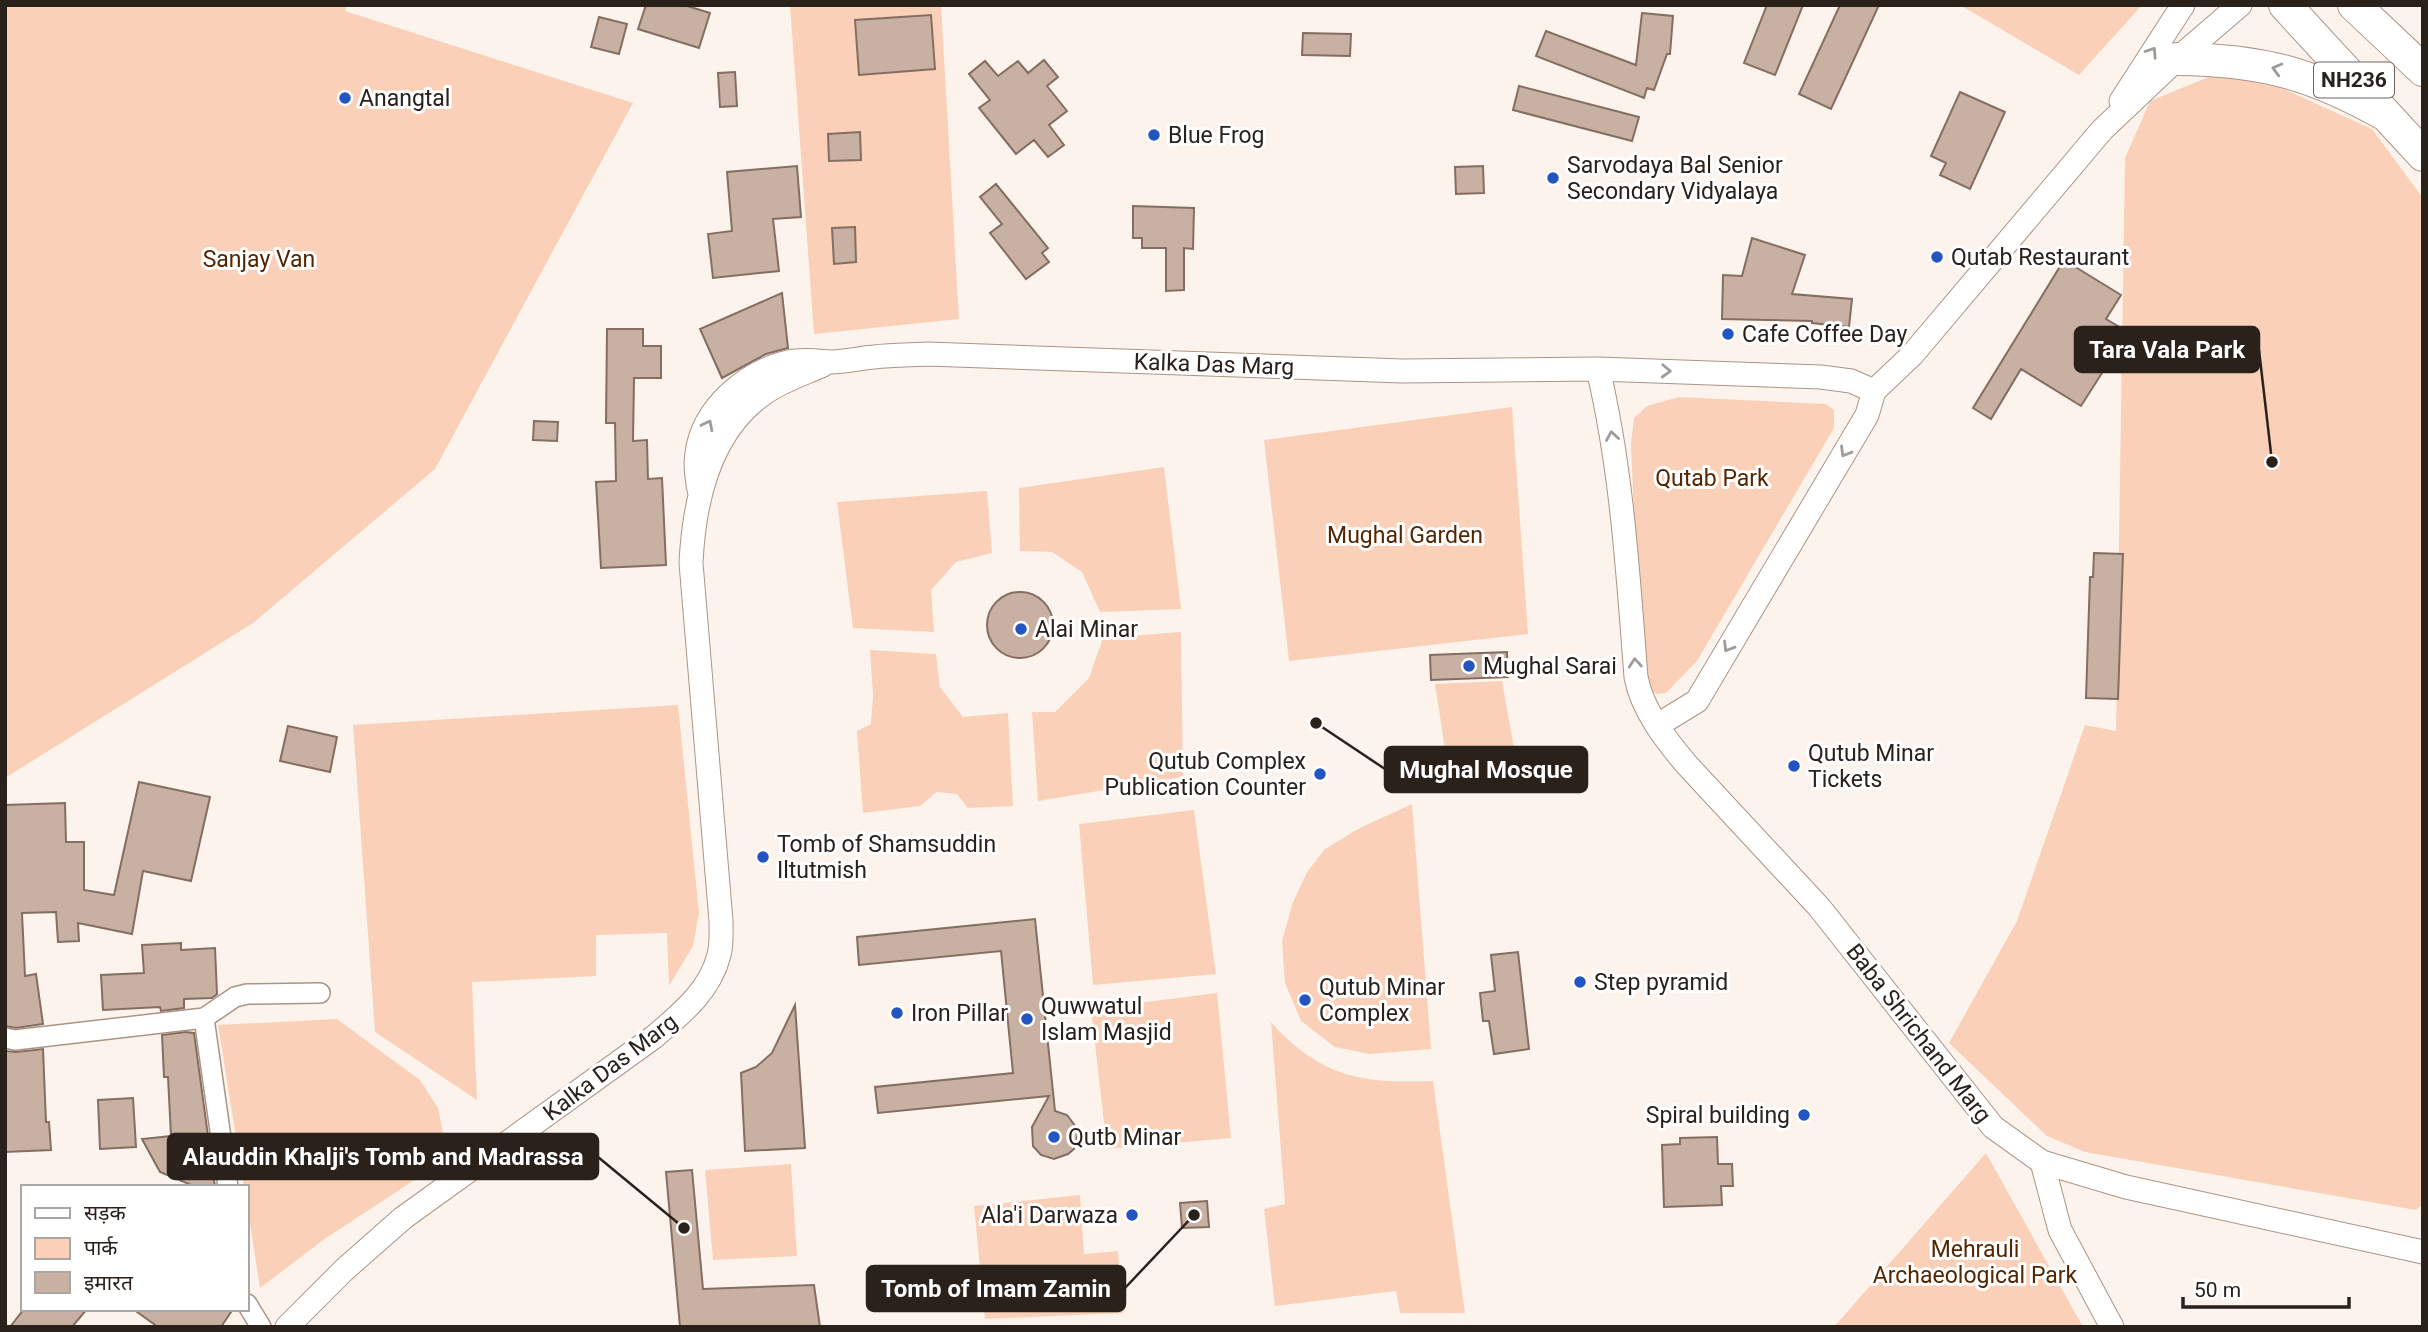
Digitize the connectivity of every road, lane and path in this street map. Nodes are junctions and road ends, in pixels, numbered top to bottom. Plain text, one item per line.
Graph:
1 (2183, 5) edge
2 (2240, 5) edge
3 (2285, 5) edge
4 (2354, 5) edge
5 (2387, 35) junction
6 (2423, 52) edge
7 (2177, 59) junction
8 (2423, 71) edge
9 (2384, 114) junction
10 (2102, 130) junction
11 (2423, 155) edge
12 (1598, 369) junction
13 (1874, 391) junction
14 (1658, 725) junction
15 (320, 993) dead end
16 (204, 1018) junction
17 (5, 1038) edge
18 (2042, 1162) junction
19 (228, 1185) edge
20 (2423, 1252) edge
21 (248, 1306) edge
22 (261, 1327) edge
23 (287, 1327) edge
24 (2112, 1327) edge

10 -> 1 street
2 - 7 street
3 - 9 highway, NH236
4 - 5 highway, NH236
5 - 6 street
5 - 8 highway, NH236
9 -> 7 highway
7 - 10 street
9 - 11 highway, NH236
10 - 13 street
12 -> 13 street, Kalka Das Marg
14 -> 12 street, Baba Shrichand Marg
12 - 23 street, Kalka Das Marg
13 -> 14 street
14 - 18 street, Baba Shrichand Marg
15 - 16 street
16 - 17 street
16 - 19 street
18 - 20 street, Baba Shrichand Marg
18 - 24 street
21 - 22 street

